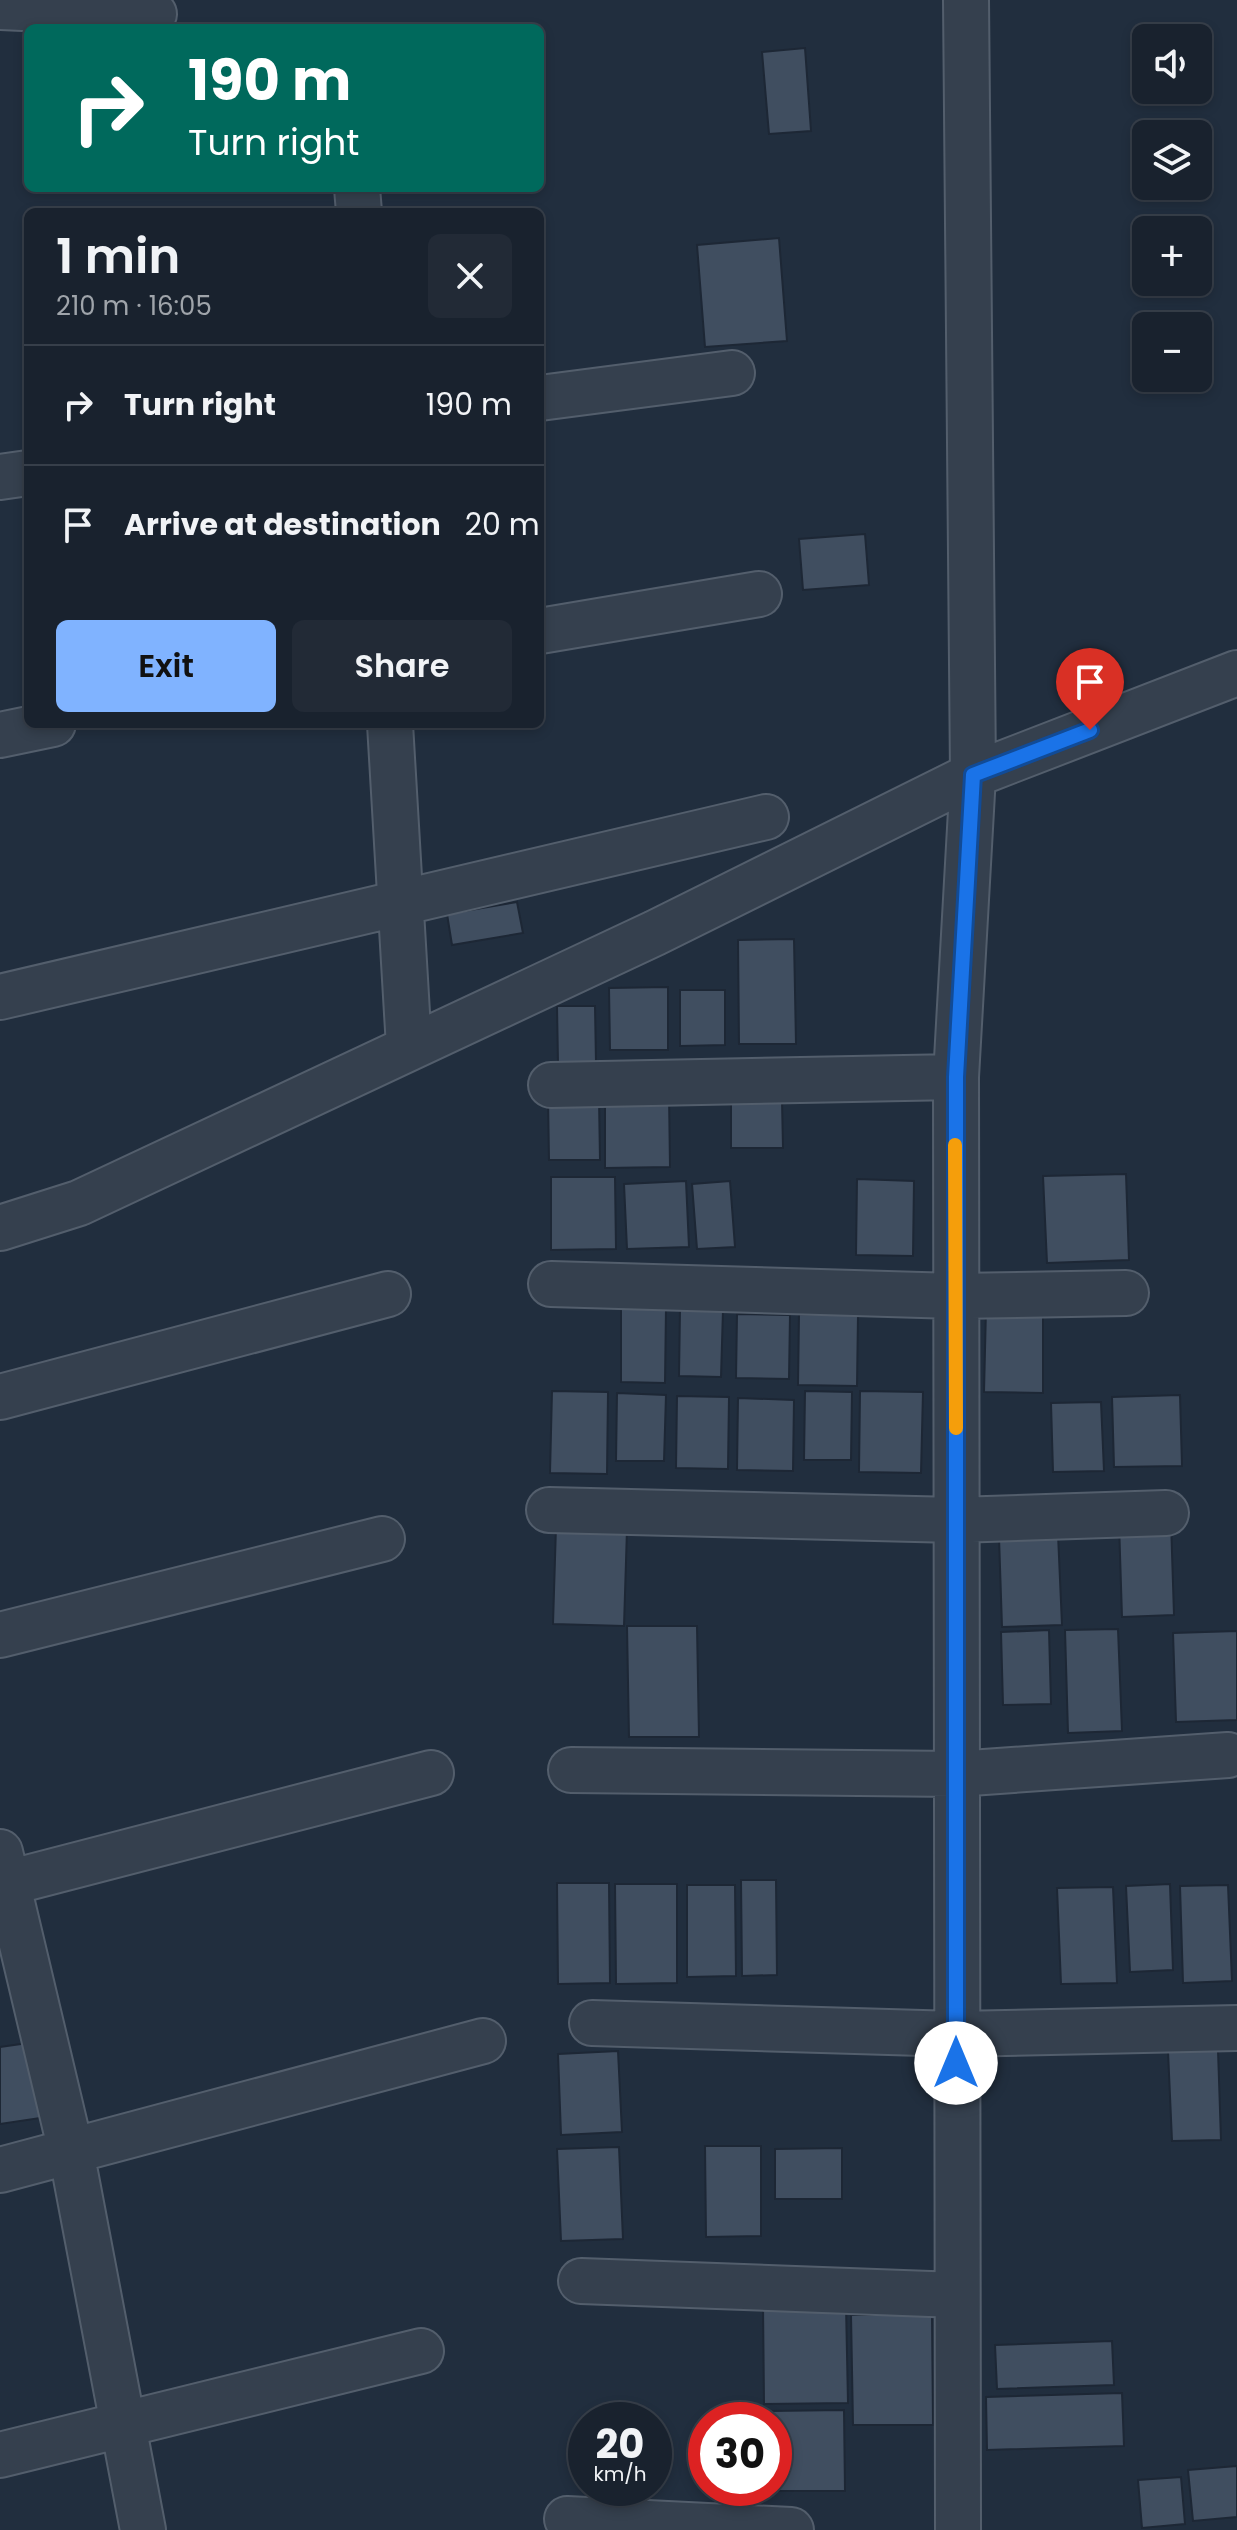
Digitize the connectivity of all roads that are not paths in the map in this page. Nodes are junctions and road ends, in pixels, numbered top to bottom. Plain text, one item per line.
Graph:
1 (966, 0) edge
2 (0, 7) edge
3 (154, 14) dead end
4 (732, 373) dead end
5 (544, 397) edge
6 (24, 474) edge
7 (0, 477) edge
8 (759, 594) dead end
9 (544, 630) edge
10 (1237, 673) edge
11 (34, 728) edge
12 (390, 728) edge
13 (0, 735) edge
14 (973, 775) junction
15 (766, 817) dead end
16 (401, 903) junction
17 (0, 997) edge
18 (409, 1047) junction
19 (956, 1077) junction
20 (551, 1085) dead end
21 (0, 1228) edge
22 (551, 1284) dead end
23 (1126, 1293) dead end
24 (388, 1294) dead end
25 (955, 1296) junction
26 (0, 1397) edge
27 (549, 1510) dead end
28 (1166, 1513) dead end
29 (956, 1520) junction
30 (382, 1539) dead end
31 (0, 1635) edge
32 (1228, 1755) dead end
33 (571, 1770) dead end
34 (431, 1773) dead end
35 (956, 1774) junction
36 (3, 1874) edge
37 (592, 2023) dead end
38 (1237, 2028) edge
39 (956, 2034) junction
40 (483, 2041) dead end
41 (71, 2151) junction
42 (0, 2170) edge
43 (581, 2281) dead end
44 (957, 2295) junction
45 (421, 2351) dead end
46 (124, 2424) junction
47 (0, 2455) edge
48 (567, 2519) dead end
49 (143, 2530) edge
50 (791, 2530) edge
51 (958, 2530) edge

1 - 14 street
2 - 3 street
4 - 5 street
6 - 7 street
8 - 9 street
10 - 14 street
11 - 13 street
12 - 16 street
14 - 18 street
14 - 19 street
15 - 16 street
16 - 17 street
16 - 18 street
18 - 21 street
19 - 20 street
19 - 25 street
22 - 25 street
23 - 25 street
24 - 26 street
25 - 29 street
27 - 29 street
28 - 29 street
29 - 35 street
30 - 31 street
32 - 35 street
33 - 35 street
34 - 36 street
35 - 39 street
36 - 41 street
37 - 39 street
38 - 39 street
39 - 44 street
40 - 41 street
41 - 42 street
41 - 46 street
43 - 44 street
44 - 51 street
45 - 46 street
46 - 47 street
46 - 49 street
48 - 50 street

